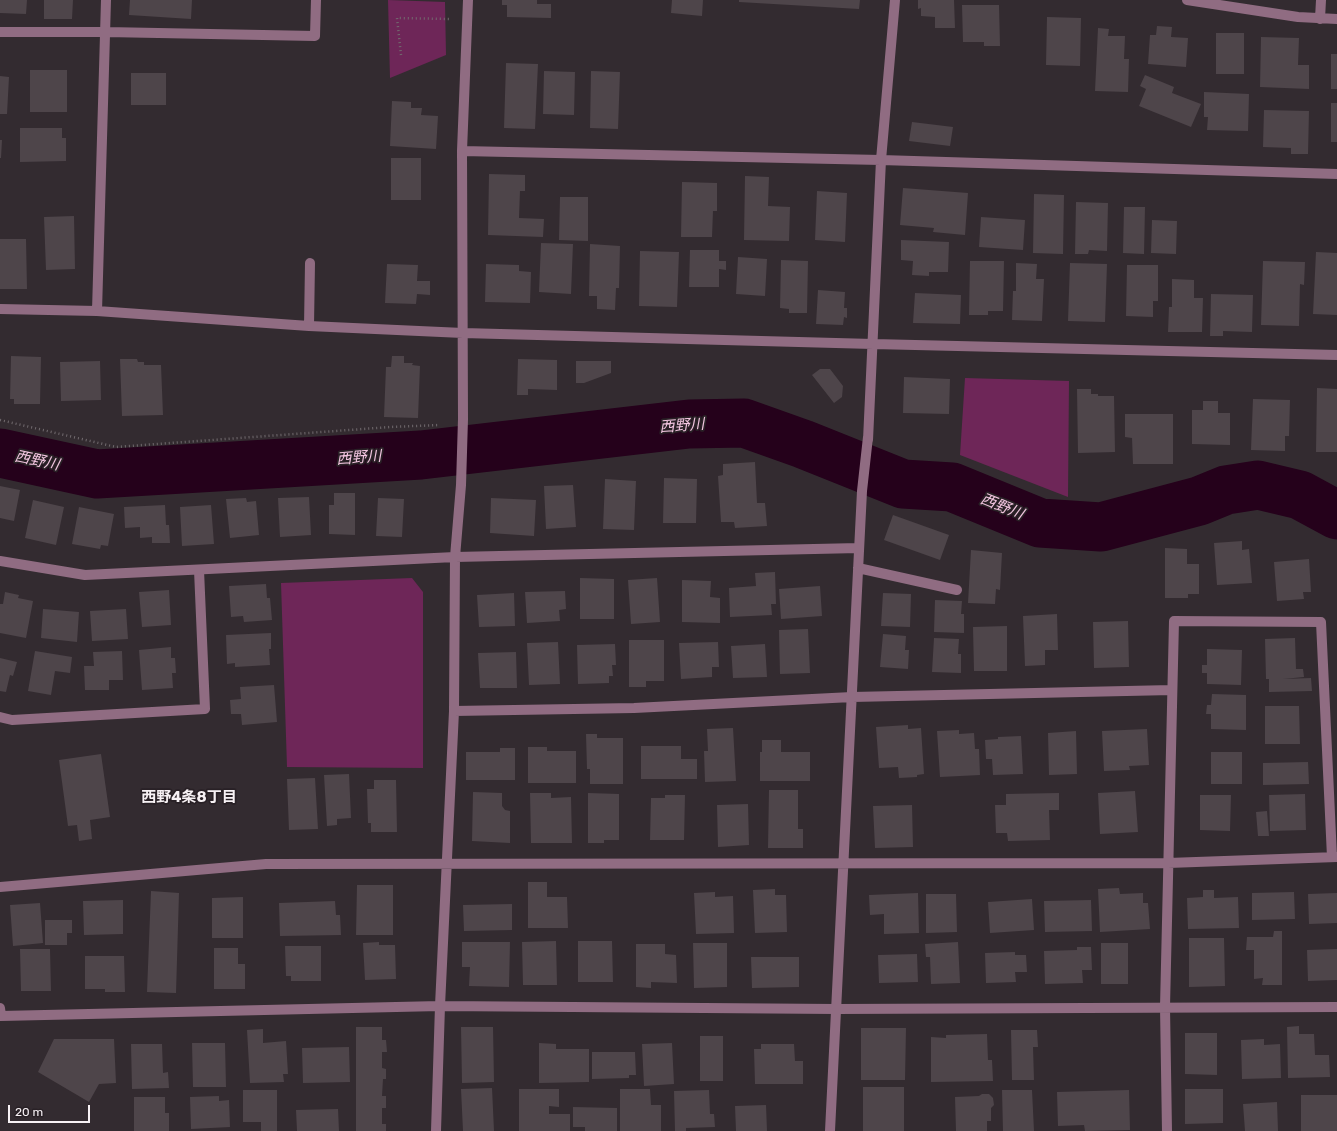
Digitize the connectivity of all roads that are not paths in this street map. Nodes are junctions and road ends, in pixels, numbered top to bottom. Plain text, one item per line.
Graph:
1 (106, 0) edge
2 (316, 0) edge
3 (468, 0) edge
4 (895, 0) edge
5 (1187, 0) edge
6 (1321, 0) edge
7 (1320, 19) junction
8 (1337, 19) edge
9 (0, 32) edge
10 (106, 32) junction
11 (462, 151) junction
12 (882, 160) junction
13 (1337, 174) edge
14 (310, 263) dead end
15 (0, 309) edge
16 (97, 311) junction
17 (309, 326) junction
18 (463, 332) junction
19 (873, 344) junction
20 (1337, 355) edge
21 (859, 548) junction
22 (455, 557) junction
23 (0, 561) edge
24 (858, 568) junction
25 (199, 570) junction
26 (957, 590) dead end
27 (1172, 690) junction
28 (852, 697) junction
29 (454, 711) junction
30 (0, 717) edge
31 (1334, 857) edge
32 (447, 863) junction
33 (1168, 863) junction
34 (843, 864) junction
35 (0, 887) edge
36 (440, 1006) junction
37 (1165, 1007) junction
38 (1337, 1007) edge
39 (0, 1008) edge
40 (836, 1009) junction
41 (436, 1131) edge
42 (830, 1131) edge
43 (1167, 1131) edge

1 - 10 street
2 - 10 street
3 - 11 street
4 - 12 street
5 - 7 street
6 - 7 street
7 - 8 street
9 - 10 street
10 - 16 street
11 - 12 street
11 - 18 street
12 - 13 street
12 - 19 street
14 - 17 street
15 - 16 street
16 - 17 street
17 - 18 street
18 - 19 street
18 - 22 street
19 - 20 street
19 - 21 street
21 - 22 street
21 - 24 street
22 - 25 street
22 - 29 street
23 - 25 street
24 - 26 street
24 - 28 street
25 - 30 street
27 - 28 street
27 - 31 street
27 - 33 street
28 - 29 street
28 - 34 street
29 - 32 street
31 - 33 street
32 - 34 street
32 - 35 street
32 - 36 street
33 - 34 street
33 - 37 street
34 - 40 street
36 - 39 street
36 - 40 street
36 - 41 street
37 - 38 street
37 - 40 street
37 - 43 street
40 - 42 street

